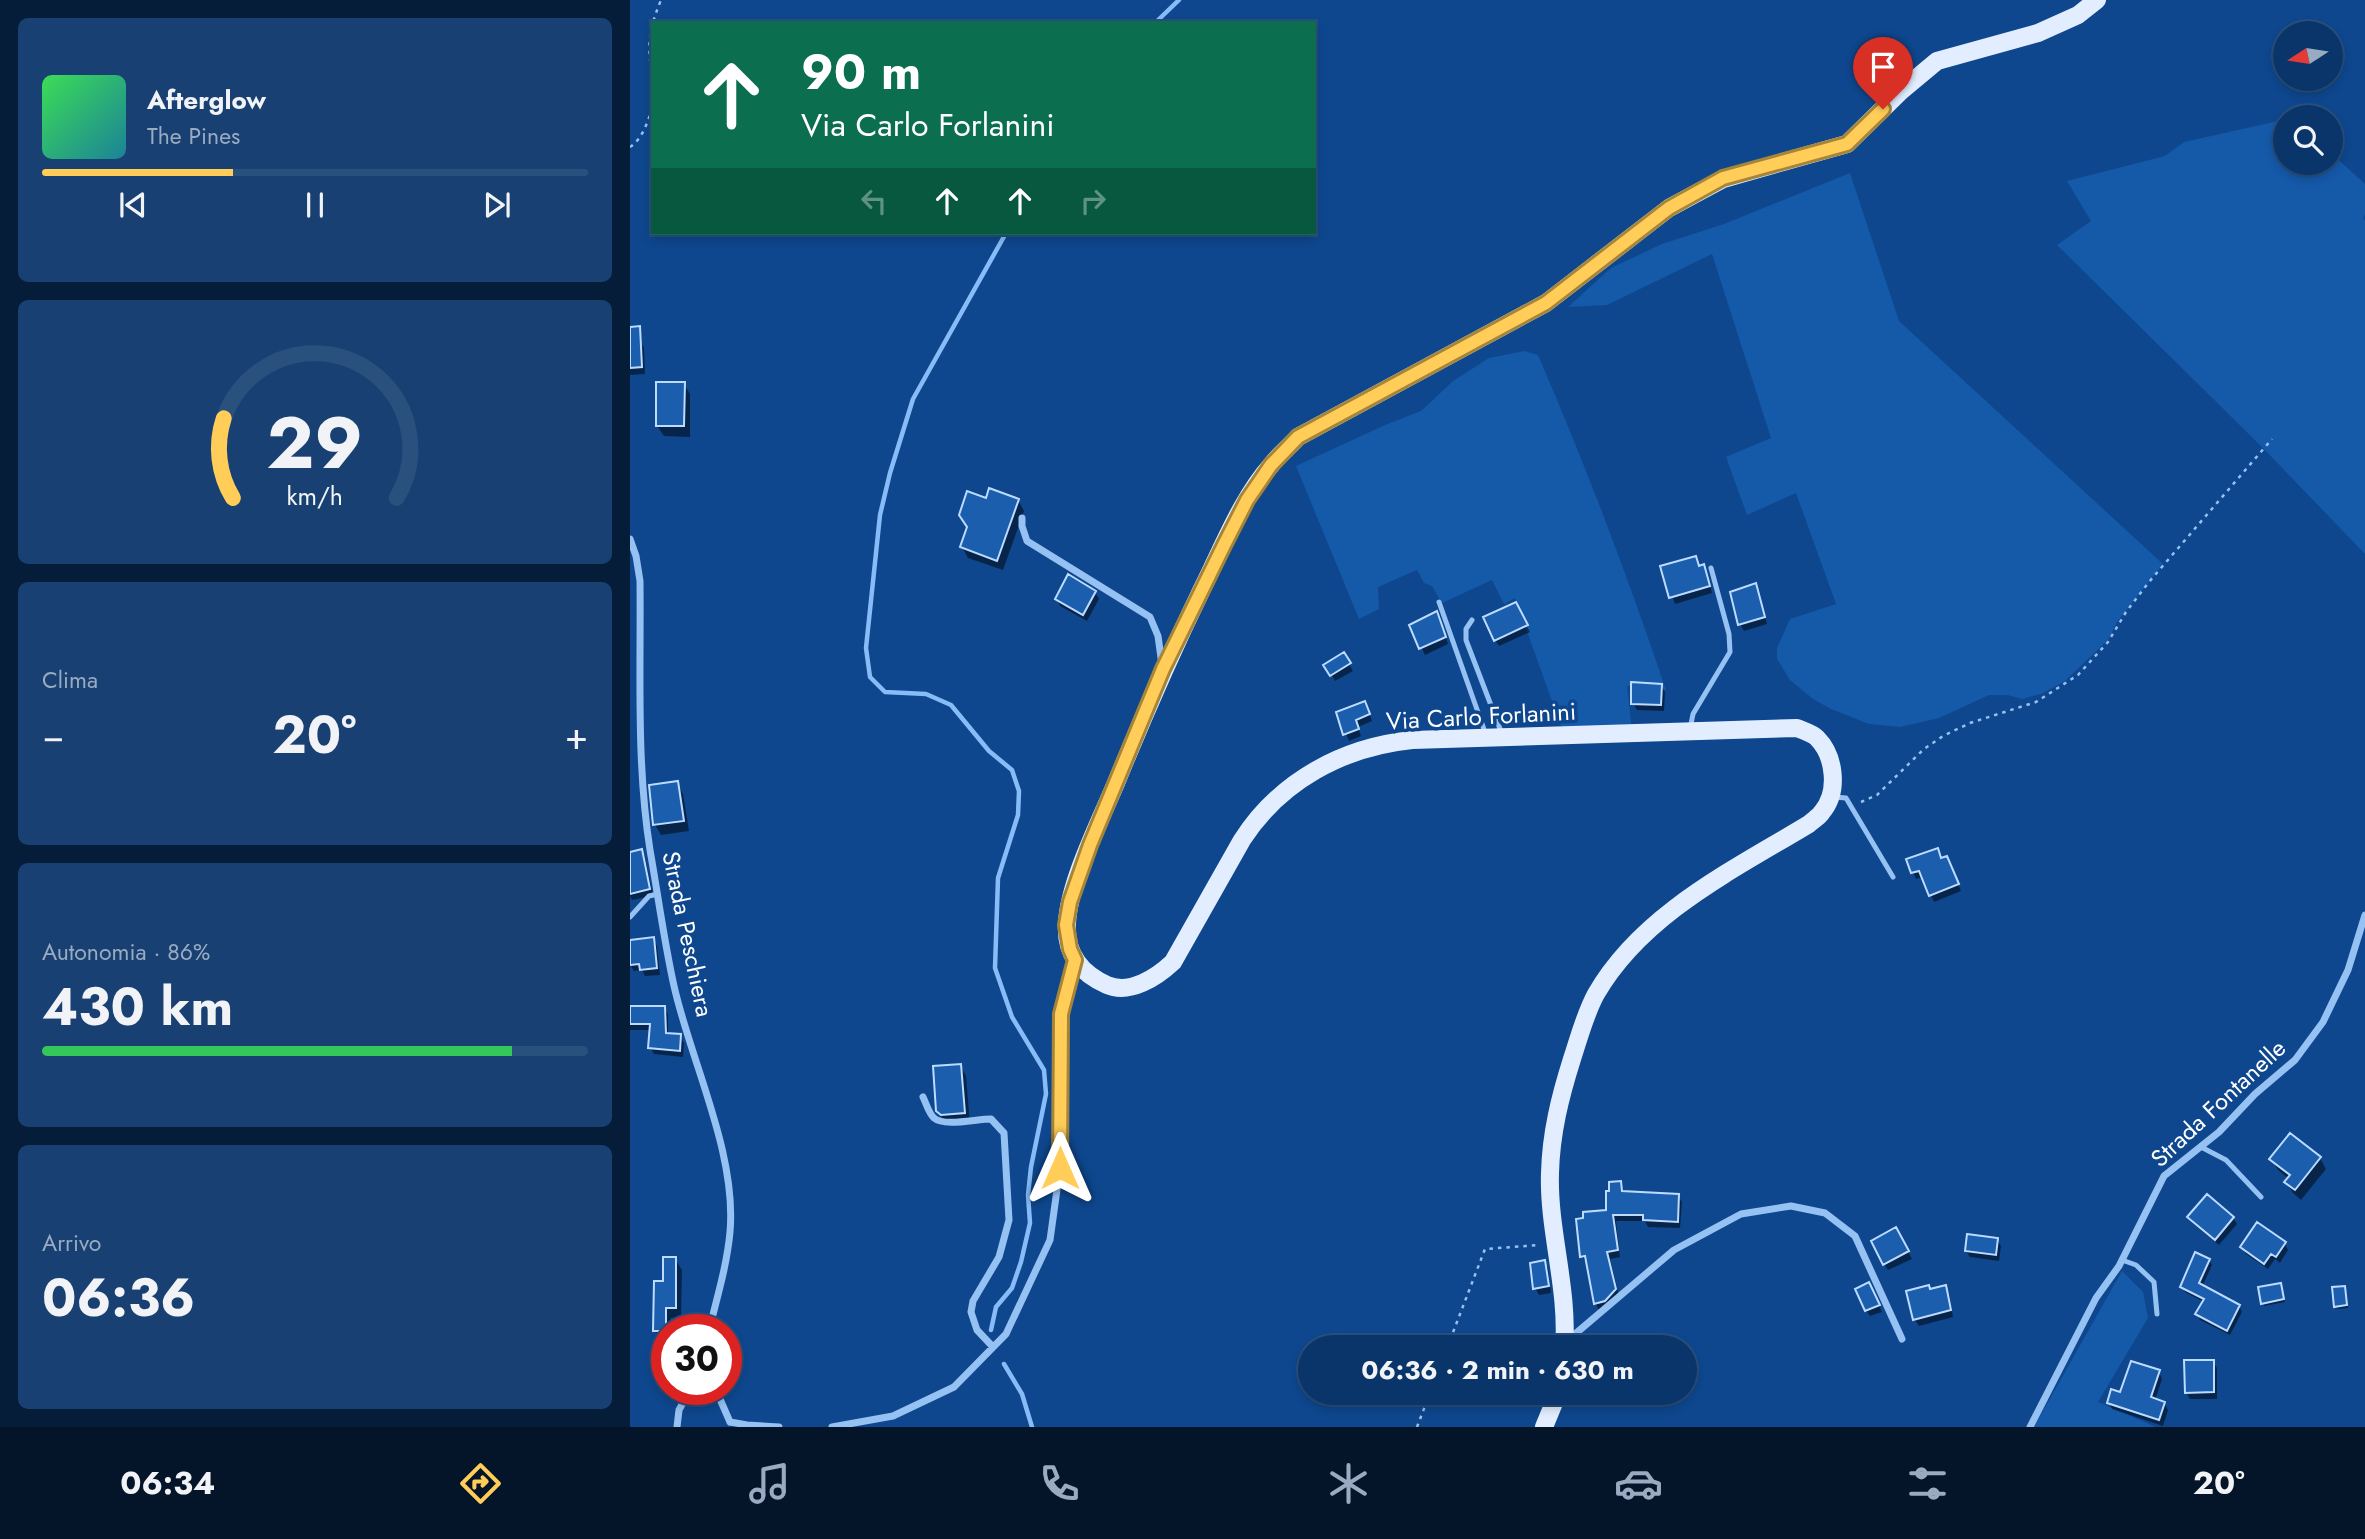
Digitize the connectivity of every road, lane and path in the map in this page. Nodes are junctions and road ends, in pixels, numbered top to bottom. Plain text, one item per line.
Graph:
1 (661, 0) edge
2 (2097, 0) edge
3 (652, 21) edge
4 (651, 24) edge
5 (651, 70) edge
6 (651, 111) edge
7 (630, 147) edge
8 (2272, 439) dead end
9 (1022, 518) dead end
10 (630, 539) edge
11 (1712, 568) dead end
12 (1439, 603) dead end
13 (1472, 620) dead end
14 (1163, 669) junction
15 (1690, 732) junction
16 (1495, 737) junction
17 (1831, 798) junction
18 (1851, 807) junction
19 (1893, 877) dead end
20 (658, 894) junction
21 (2365, 915) edge
22 (630, 917) edge
23 (1075, 960) junction
24 (923, 1097) dead end
25 (2201, 1147) junction
26 (2261, 1197) dead end
27 (1556, 1244) junction
28 (2122, 1260) junction
29 (713, 1314) edge
30 (2157, 1314) dead end
31 (1452, 1335) edge
32 (1563, 1335) edge
33 (1576, 1335) edge
34 (1902, 1339) dead end
35 (993, 1347) junction
36 (682, 1405) edge
37 (721, 1405) edge
38 (1425, 1405) edge
39 (1553, 1405) edge
40 (728, 1424) edge
41 (677, 1427) edge
42 (779, 1427) edge
43 (832, 1427) edge
44 (1416, 1427) edge
45 (1544, 1427) edge
46 (2029, 1427) edge

1 - 3 path
2 - 14 main road
4 - 5 path
6 - 7 path
8 - 18 path
9 - 14 street
10 - 20 street, Strada Peschiera
11 - 15 lane
12 - 16 lane
13 - 16 lane
14 - 23 main road
15 - 16 main road, Via Carlo Forlanini
15 - 17 main road, Via Carlo Forlanini
16 - 23 main road, Via Carlo Forlanini
17 - 18 lane
17 - 27 main road
18 - 19 lane
20 - 22 lane
20 - 29 street, Strada Peschiera
21 - 25 street, Strada Fontanelle
23 - 35 street
24 - 35 street
25 - 26 lane
25 - 28 street, Strada Fontanelle
27 - 31 path
27 - 32 main road
28 - 30 lane
28 - 46 street, Strada Fontanelle
33 - 34 street
35 - 43 street
36 - 41 street
37 - 40 street
38 - 44 path
39 - 45 main road
40 - 42 street

